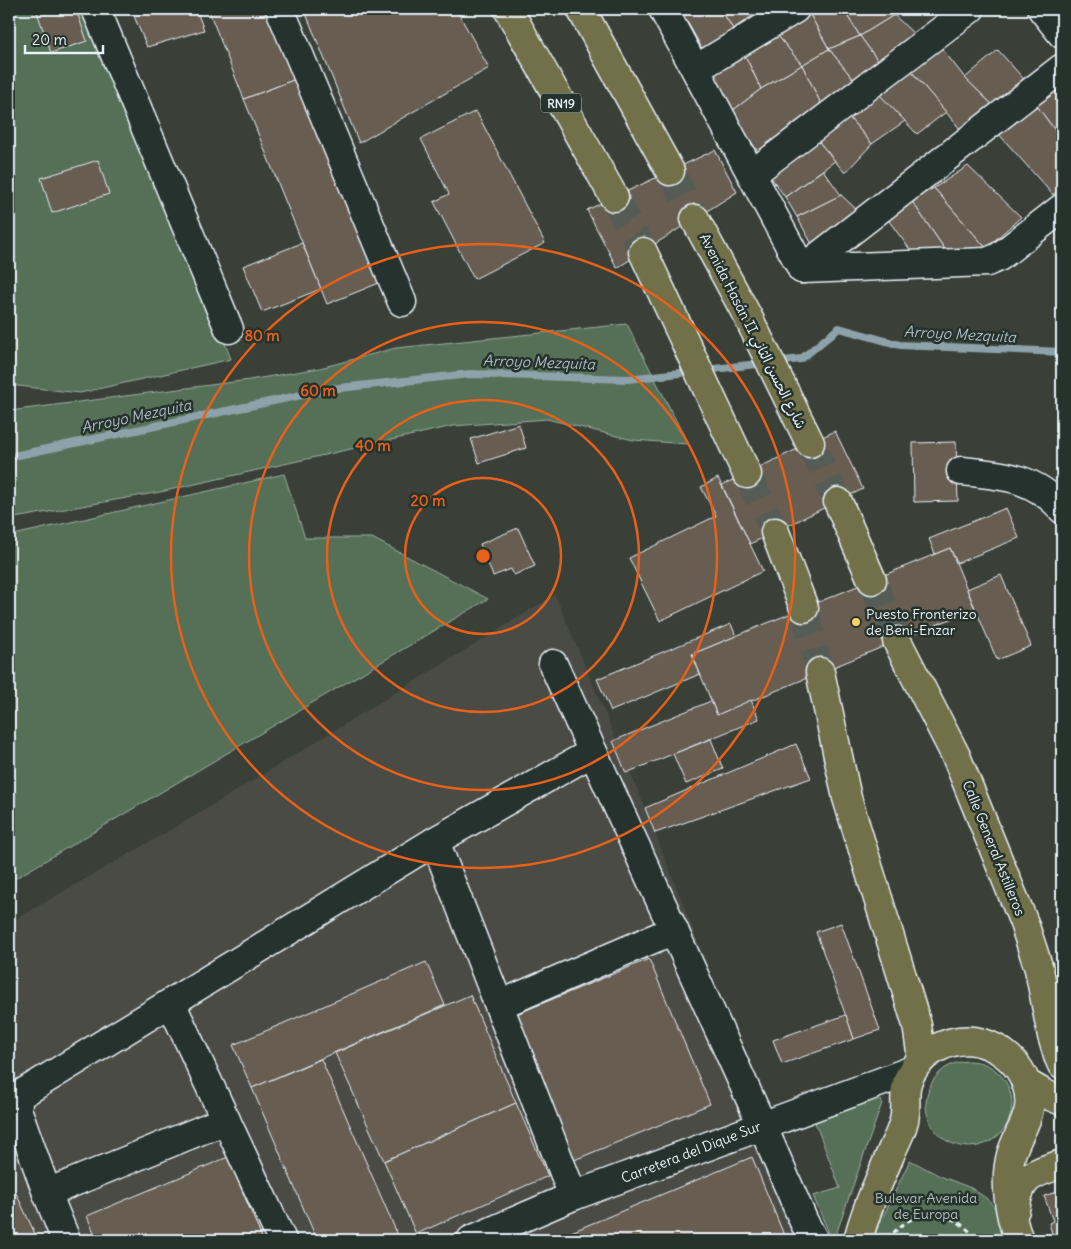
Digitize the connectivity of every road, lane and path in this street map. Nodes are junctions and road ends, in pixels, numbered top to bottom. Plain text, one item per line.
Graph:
1 (96, 9) edge
2 (280, 9) edge
3 (508, 9) edge
4 (580, 9) edge
5 (663, 9) edge
6 (795, 9) edge
7 (970, 9) edge
8 (1042, 9) edge
9 (1062, 34) edge
10 (1062, 68) edge
11 (696, 70) junction
12 (670, 171) tunnel mouth
13 (752, 174) junction
14 (614, 197) tunnel mouth
15 (1062, 208) edge
16 (695, 219) tunnel mouth
17 (643, 252) tunnel mouth
18 (802, 269) junction
19 (402, 302) dead end
20 (230, 329) dead end
21 (808, 439) tunnel mouth
22 (961, 471) dead end
23 (747, 474) tunnel mouth
24 (838, 502) tunnel mouth
25 (1061, 506) edge
26 (775, 532) tunnel mouth
27 (872, 580) tunnel mouth
28 (804, 608) tunnel mouth
29 (897, 641) tunnel mouth
30 (553, 664) dead end
31 (820, 672) tunnel mouth
32 (593, 752) junction
33 (435, 841) junction
34 (674, 930) junction
35 (171, 1003) junction
36 (499, 1005) junction
37 (917, 1064) junction
38 (1062, 1065) edge
39 (1026, 1083) junction
40 (1062, 1101) edge
41 (226, 1120) junction
42 (762, 1125) junction
43 (1062, 1164) edge
44 (47, 1193) junction
45 (573, 1196) junction
46 (1016, 1232) edge
47 (66, 1240) edge
48 (282, 1240) edge
49 (471, 1240) edge
50 (814, 1240) edge
51 (858, 1240) edge
52 (888, 1240) edge
53 (977, 1240) edge

1 - 20 street
2 - 19 street
3 - 14 main road, RN19
4 - 12 main road
5 - 11 street
6 - 11 street
7 - 13 street
8 - 9 street
10 - 18 street
11 - 13 street
13 - 18 street
15 - 18 street
16 - 21 main road, Avenida Hasán II شارع الحسن الثاني
17 - 23 main road
22 - 25 street
24 - 27 main road
26 - 28 main road
29 - 38 main road, Calle General Astilleros
30 - 32 street
31 - 37 main road
32 - 33 street
32 - 34 street
33 - 35 street
33 - 36 street
34 - 36 street
34 - 42 street
35 - 41 street
35 - 44 street
36 - 45 street
37 - 39 main road
37 - 42 street, Carretera del Dique Sur
37 - 51 main road
39 - 40 main road
39 - 46 main road
41 - 44 street
41 - 48 street
42 - 45 street, Carretera del Dique Sur
42 - 50 street
43 - 46 main road
44 - 47 street
45 - 49 street, Carretera del Dique Sur
52 - 53 path

